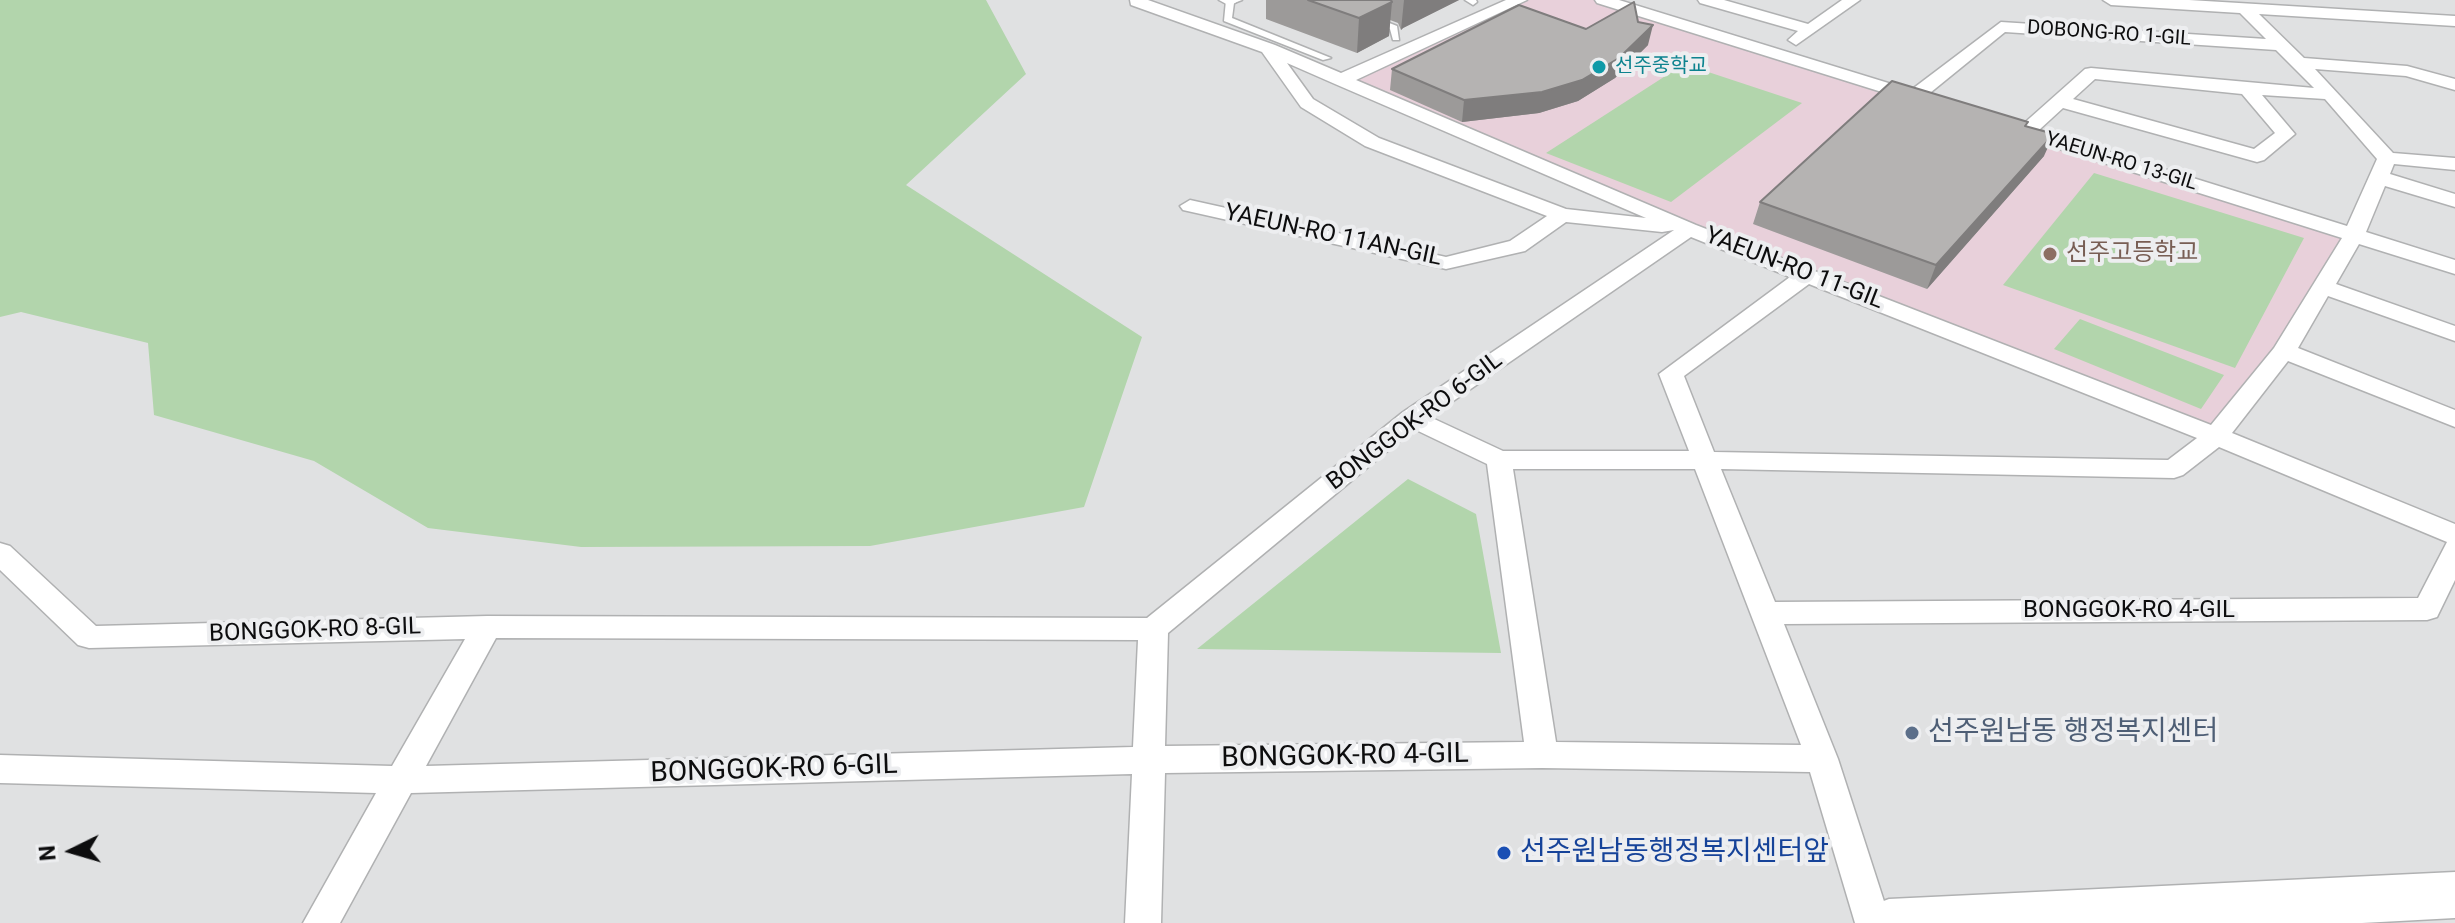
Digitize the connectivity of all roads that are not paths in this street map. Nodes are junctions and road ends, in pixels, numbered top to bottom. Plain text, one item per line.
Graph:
1 (1140, 0) edge
2 (1232, 0) edge
3 (1519, 0) edge
4 (1603, 0) edge
5 (1706, 0) edge
6 (1852, 0) edge
7 (2111, 0) edge
8 (2239, 4) edge
9 (1369, 18) edge
10 (2455, 21) edge
11 (1809, 29) junction
12 (1396, 38) dead end
13 (2280, 45) junction
14 (1269, 49) junction
15 (1778, 55) junction
16 (1326, 58) dead end
17 (2299, 63) junction
18 (1341, 80) junction
19 (2455, 85) edge
20 (2247, 89) junction
21 (2330, 94) junction
22 (1914, 97) junction
23 (2059, 101) junction
24 (1942, 106) edge
25 (1998, 124) edge
26 (2026, 132) junction
27 (2387, 158) junction
28 (2455, 164) edge
29 (2378, 177) junction
30 (2455, 201) edge
31 (1190, 206) dead end
32 (1562, 215) junction
33 (1689, 229) junction
34 (2354, 235) junction
35 (2455, 267) edge
36 (1808, 274) junction
37 (2323, 287) junction
38 (2455, 334) edge
39 (2284, 351) junction
40 (1412, 418) junction
41 (2455, 419) edge
42 (2216, 436) junction
43 (1499, 460) junction
44 (1704, 460) junction
45 (2455, 535) edge
46 (2455, 550) edge
47 (0, 553) edge
48 (1767, 613) junction
49 (487, 627) junction
50 (1153, 629) junction
51 (1542, 755) junction
52 (1822, 759) junction
53 (1148, 760) junction
54 (0, 769) edge
55 (401, 780) junction
56 (2455, 895) edge
57 (2154, 918) edge
58 (321, 923) edge
59 (1143, 923) edge
60 (1873, 923) edge
61 (1889, 923) edge

1 - 14 street, YAEUN-RO 11-GIL
2 - 16 lane
3 - 18 street
4 - 15 street
5 - 11 street
6 - 11 street
7 - 8 street
8 - 10 street
8 - 13 street
9 - 12 lane
11 - 15 street
13 - 17 street
13 - 22 street, DOBONG-RO 1-GIL
14 - 18 street, YAEUN-RO 11-GIL
14 - 32 street
15 - 22 street
17 - 19 street
17 - 21 street
18 - 33 street, YAEUN-RO 11-GIL
20 - 21 street, DOBONG-RO 1-GIL
20 - 23 street, DOBONG-RO 1-GIL
20 - 23 street
21 - 27 street
22 - 24 street
23 - 26 street, DOBONG-RO 1-GIL
25 - 26 street, YAEUN-RO 13-GIL
26 - 34 street, YAEUN-RO 13-GIL
27 - 28 street
27 - 29 street
29 - 30 street
29 - 34 street
31 - 32 street, YAEUN-RO 11AN-GIL
32 - 33 street
33 - 36 street, YAEUN-RO 11-GIL
33 - 40 street, BONGGOK-RO 6-GIL
34 - 35 street, YAEUN-RO 13-GIL
34 - 37 street
36 - 42 street, YAEUN-RO 11-GIL
36 - 44 street
37 - 38 street
37 - 39 street
39 - 41 street
39 - 42 street
40 - 43 street
40 - 50 street, BONGGOK-RO 6-GIL
42 - 44 street
42 - 45 street, YAEUN-RO 11-GIL
43 - 44 street
43 - 51 street
44 - 48 street
46 - 48 street, BONGGOK-RO 4-GIL
47 - 49 street, BONGGOK-RO 8-GIL
48 - 52 street
49 - 50 street
49 - 55 street
50 - 53 street
51 - 52 street, BONGGOK-RO 4-GIL
51 - 53 street, BONGGOK-RO 4-GIL
52 - 60 street
53 - 55 street, BONGGOK-RO 6-GIL
53 - 59 street
54 - 55 street
55 - 58 street
56 - 57 street
57 - 61 street

